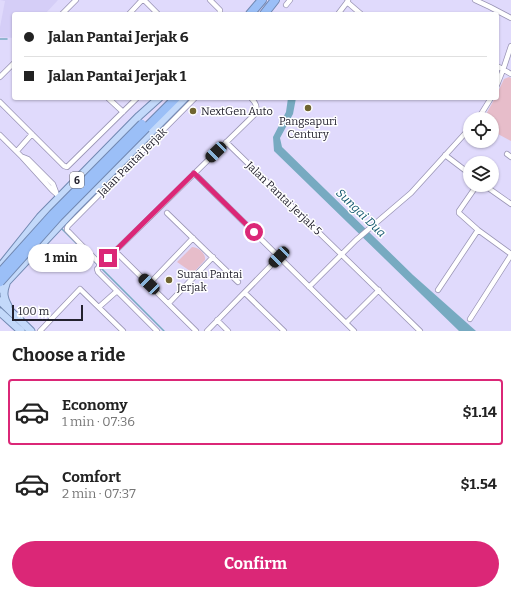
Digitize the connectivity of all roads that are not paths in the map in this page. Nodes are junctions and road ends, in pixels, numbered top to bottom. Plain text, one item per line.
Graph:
1 (76, 0) edge
2 (143, 0) edge
3 (210, 0) edge
4 (262, 0) edge
5 (290, 0) edge
6 (476, 0) edge
7 (274, 1) edge
8 (348, 1) edge
9 (286, 5) dead end
10 (64, 12) edge
11 (131, 12) edge
12 (156, 12) edge
13 (221, 12) edge
14 (252, 12) edge
15 (266, 12) edge
16 (340, 12) edge
17 (359, 12) edge
18 (511, 18) edge
19 (511, 46) edge
20 (12, 65) edge
21 (499, 67) edge
22 (503, 70) junction
23 (511, 74) edge
24 (0, 77) edge
25 (499, 80) edge
26 (110, 100) edge
27 (135, 100) edge
28 (157, 100) edge
29 (166, 100) edge
30 (174, 100) edge
31 (183, 100) edge
32 (193, 100) edge
33 (253, 100) edge
34 (490, 100) edge
35 (0, 102) edge
36 (123, 112) junction
37 (482, 112) edge
38 (144, 126) junction
39 (32, 134) junction
40 (0, 135) edge
41 (463, 136) edge
42 (226, 142) junction
43 (17, 151) junction
44 (445, 155) junction
45 (463, 169) edge
46 (194, 173) junction
47 (472, 192) edge
48 (494, 192) edge
49 (58, 195) junction
50 (511, 204) edge
51 (167, 213) dead end
52 (478, 230) junction
53 (26, 233) junction
54 (193, 238) junction
55 (39, 247) junction
56 (115, 251) junction
57 (342, 254) junction
58 (511, 254) edge
59 (213, 257) junction
60 (279, 257) junction
61 (100, 266) junction
62 (0, 267) edge
63 (0, 272) edge
64 (4, 281) edge
65 (238, 282) dead end
66 (149, 284) junction
67 (309, 287) junction
68 (0, 289) edge
69 (379, 290) junction
70 (438, 290) dead end
71 (117, 291) junction
72 (244, 292) junction
73 (0, 301) edge
74 (169, 303) junction
75 (99, 307) junction
76 (11, 311) junction
77 (1, 313) edge
78 (470, 319) dead end
79 (217, 320) junction
80 (346, 323) junction
81 (42, 330) edge
82 (21, 331) edge
83 (31, 331) edge
84 (123, 331) edge
85 (157, 331) edge
86 (196, 331) edge
87 (207, 331) edge
88 (228, 331) edge
89 (284, 331) edge
90 (354, 331) edge
91 (420, 331) edge

1 - 10 street
2 - 11 street
2 - 12 street
3 - 13 street
4 - 14 highway
5 - 9 street
6 - 18 street
7 - 15 highway
8 - 16 street
8 - 17 street
19 - 22 street
20 - 24 street
21 - 22 street
22 - 23 street
22 - 25 street
26 - 36 street
27 - 36 street
28 - 49 main road, 6
29 - 38 highway, 6
30 - 38 highway, 6
31 - 55 main road, 6
32 - 61 street, Jalan Pantai Jerjak
33 - 42 street
34 - 37 street
35 - 39 street
36 - 39 street
38 - 63 highway, 6, bridge
38 - 64 highway, 6, bridge
39 - 43 street
40 - 43 street
41 - 44 street
42 - 46 street
42 - 57 street, Jalan Pantai Jerjak 5
43 - 49 street
44 - 45 street
44 - 57 street
46 - 56 street
46 - 60 street
47 - 52 street
48 - 50 street
49 - 53 main road, 6
51 - 54 street
52 - 58 street
52 - 70 street
53 - 55 main road
53 - 62 main road, 6
54 - 59 street
54 - 66 street
55 - 64 main road, 6
56 - 61 street
56 - 66 street
57 - 67 street
57 - 69 street, Jalan Pantai Jerjak 5
58 - 78 street
59 - 65 street
59 - 74 street
60 - 67 street
60 - 72 street
61 - 71 street
64 - 68 main road, 6
64 - 76 main road
66 - 74 street
67 - 80 street
69 - 80 street
69 - 91 street, Jalan Pantai Jerjak 5
71 - 75 street
71 - 85 street
72 - 79 street
72 - 89 street
73 - 76 main road
74 - 86 street
75 - 81 street
75 - 84 street
76 - 83 main road
77 - 82 main road
79 - 87 street
79 - 88 street
80 - 90 street

